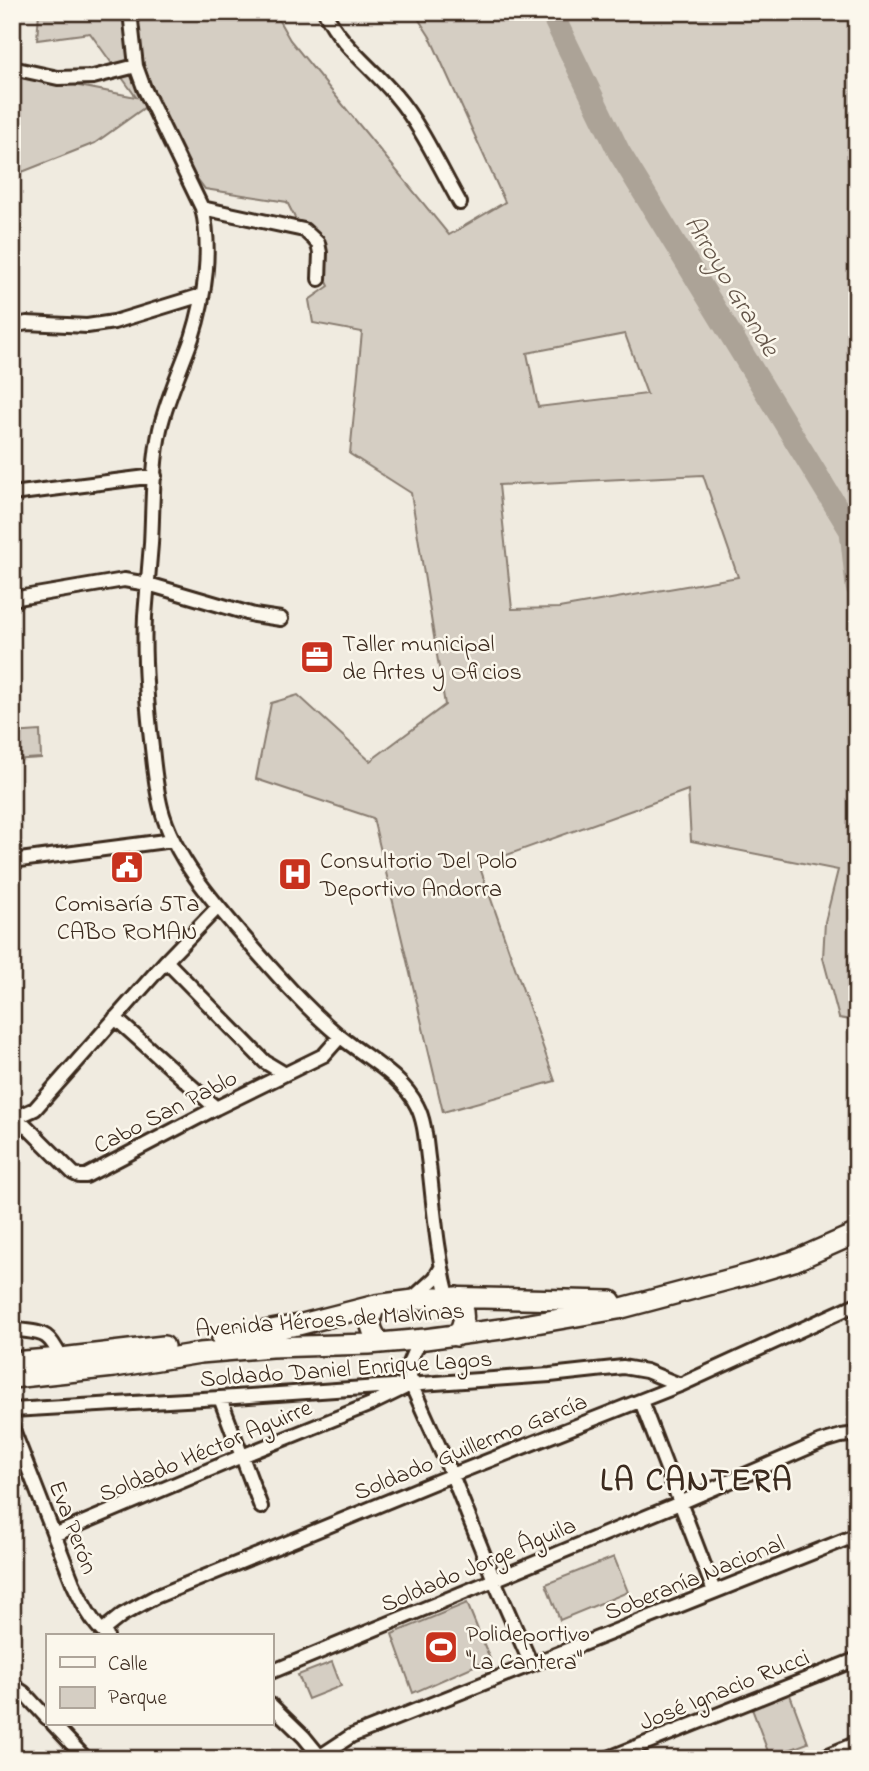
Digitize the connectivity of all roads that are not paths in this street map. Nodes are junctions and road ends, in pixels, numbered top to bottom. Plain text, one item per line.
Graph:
1 (130, 12) edge
2 (325, 12) edge
3 (136, 66) junction
4 (12, 68) edge
5 (460, 203) dead end
6 (201, 208) junction
7 (319, 279) dead end
8 (202, 295) junction
9 (12, 326) edge
10 (155, 477) junction
11 (12, 494) edge
12 (148, 584) junction
13 (12, 599) edge
14 (281, 619) dead end
15 (173, 840) junction
16 (12, 861) edge
17 (218, 907) junction
18 (166, 961) junction
19 (115, 1018) junction
20 (340, 1037) junction
21 (285, 1074) junction
22 (216, 1108) junction
23 (15, 1119) edge
24 (857, 1233) edge
25 (441, 1268) junction
26 (452, 1297) junction
27 (650, 1299) junction
28 (410, 1300) junction
29 (857, 1304) edge
30 (376, 1305) junction
31 (12, 1329) edge
32 (456, 1336) junction
33 (425, 1339) junction
34 (384, 1342) junction
35 (61, 1359) junction
36 (12, 1362) edge
37 (409, 1363) junction
38 (12, 1378) edge
39 (411, 1384) junction
40 (680, 1385) junction
41 (220, 1398) junction
42 (641, 1401) junction
43 (12, 1410) edge
44 (12, 1427) edge
45 (857, 1434) edge
46 (242, 1456) junction
47 (452, 1475) junction
48 (680, 1503) junction
49 (261, 1507) dead end
50 (54, 1535) junction
51 (857, 1535) edge
52 (494, 1580) junction
53 (714, 1591) junction
54 (105, 1634) edge
55 (857, 1659) edge
56 (531, 1664) junction
57 (273, 1671) edge
58 (12, 1685) edge
59 (273, 1707) edge
60 (46, 1717) edge
61 (55, 1726) edge
62 (857, 1744) edge
63 (319, 1758) edge
64 (86, 1759) edge
65 (606, 1759) edge
66 (818, 1759) edge

1 - 3 street
2 - 5 street
3 - 4 street
3 - 6 street
6 - 7 street
6 - 8 street
8 - 9 street
8 - 10 street
10 - 11 street
10 - 12 street
12 - 13 street
12 - 14 street
12 - 15 street
15 - 16 street
15 - 17 street
17 - 18 street
17 - 20 street
18 - 19 street
18 - 21 street
19 - 22 street
19 - 23 street
20 - 21 street, Cabo San Pablo
20 - 25 street
21 - 22 street, Cabo San Pablo
22 - 23 street, Cabo San Pablo
24 - 27 highway, Avenida Héroes de Malvinas
25 - 26 street
25 - 28 street
26 - 27 highway, Avenida Héroes de Malvinas
26 - 28 highway, Avenida Héroes de Malvinas
26 - 32 highway
27 - 32 highway, Avenida Héroes de Malvinas
28 - 30 highway, Avenida Héroes de Malvinas
29 - 40 street, Soldado Guillermo García
30 - 34 highway
30 - 35 highway, Avenida Héroes de Malvinas
31 - 35 street
32 - 33 highway, Avenida Héroes de Malvinas
33 - 34 highway, Avenida Héroes de Malvinas
33 - 37 street
34 - 37 street
34 - 38 highway, Avenida Héroes de Malvinas
35 - 36 highway, Avenida Héroes de Malvinas
37 - 39 street
39 - 40 street, Soldado Daniel Enrique Lagos
39 - 41 street, Soldado Daniel Enrique Lagos
39 - 46 street, Soldado Héctor Aguirre
39 - 47 street
40 - 42 street, Soldado Guillermo García
41 - 43 street, Soldado Daniel Enrique Lagos
41 - 46 street
42 - 47 street, Soldado Guillermo García
42 - 48 street
44 - 50 street, Eva Perón
45 - 48 street, Soldado Jorge Águila
46 - 49 street
46 - 50 street, Soldado Héctor Aguirre
47 - 52 street
47 - 54 street, Soldado Guillermo García
48 - 52 street, Soldado Jorge Águila
48 - 53 street
50 - 54 street, Eva Perón
51 - 53 street, Soberanía Nacional
52 - 56 street
52 - 57 street, Soldado Jorge Águila
53 - 56 street, Soberanía Nacional
55 - 65 street, José Ignacio Rucci
56 - 63 street, Soberanía Nacional
58 - 60 street
59 - 63 street
61 - 64 street
62 - 66 street

